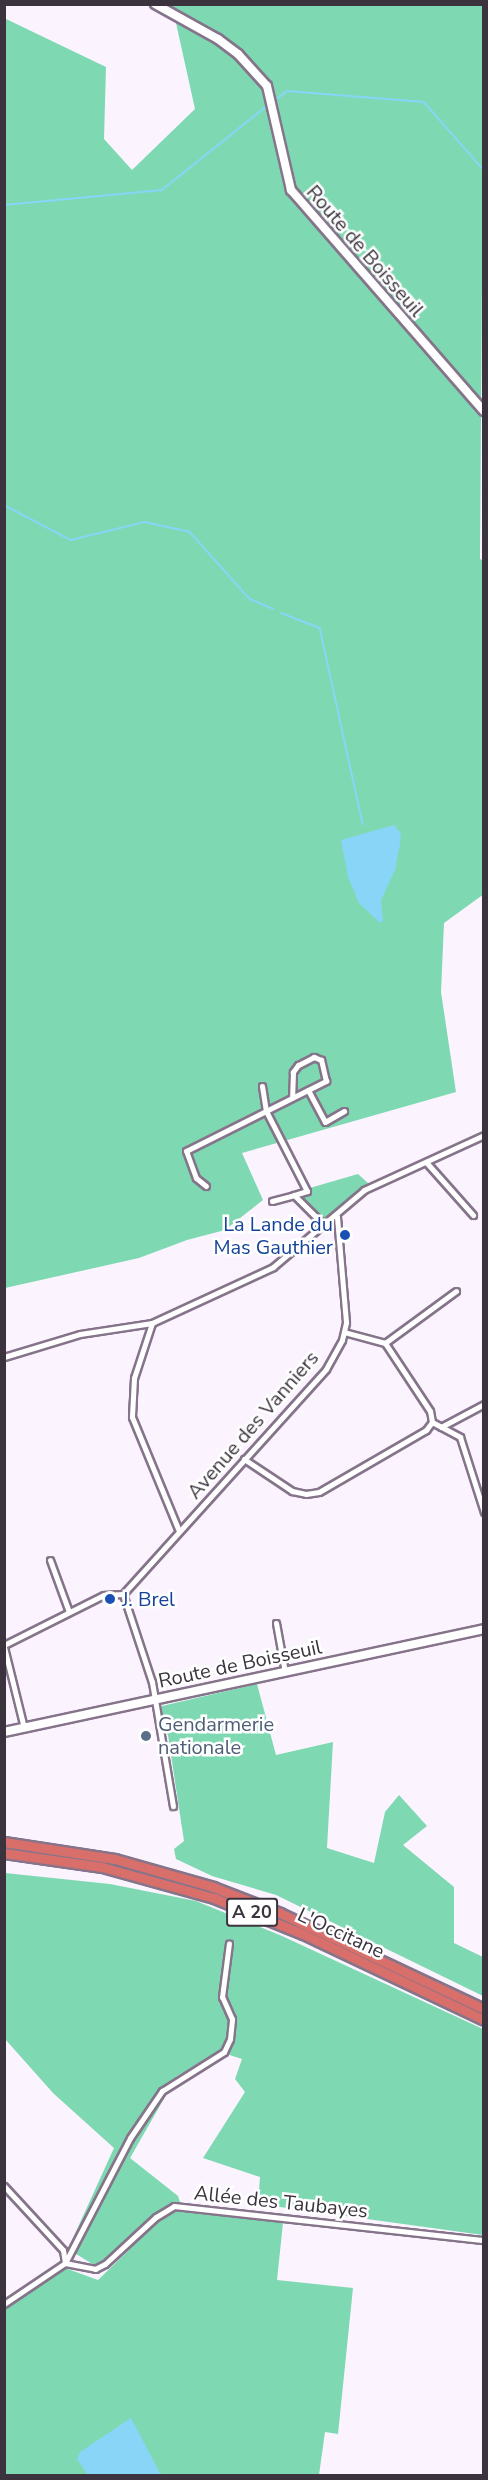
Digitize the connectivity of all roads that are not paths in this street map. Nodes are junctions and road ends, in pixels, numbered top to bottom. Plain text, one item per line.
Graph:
1 (155, 4) edge
2 (483, 411) edge
3 (262, 1086) dead end
4 (308, 1090) junction
5 (292, 1097) junction
6 (266, 1111) junction
7 (345, 1111) dead end
8 (483, 1135) edge
9 (426, 1162) junction
10 (206, 1185) dead end
11 (294, 1195) junction
12 (272, 1201) dead end
13 (473, 1215) dead end
14 (337, 1216) junction
15 (325, 1226) junction
16 (456, 1291) dead end
17 (152, 1323) junction
18 (344, 1332) junction
19 (386, 1343) junction
20 (4, 1357) edge
21 (483, 1404) edge
22 (432, 1422) junction
23 (441, 1427) junction
24 (244, 1459) junction
25 (483, 1512) edge
26 (179, 1531) junction
27 (50, 1560) dead end
28 (123, 1594) junction
29 (69, 1612) junction
30 (276, 1623) dead end
31 (483, 1629) edge
32 (4, 1646) edge
33 (285, 1672) junction
34 (155, 1700) junction
35 (24, 1728) junction
36 (4, 1732) edge
37 (173, 1806) dead end
38 (4, 1842) edge
39 (4, 1852) edge
40 (229, 1942) dead end
41 (483, 2009) edge
42 (483, 2020) edge
43 (4, 2186) edge
44 (483, 2240) edge
45 (65, 2263) junction
46 (4, 2304) edge

1 - 2 main road, Route de Boisseuil
3 - 6 street
4 - 5 street
4 - 5 street
4 - 7 street
5 - 6 street
6 - 10 street
6 - 11 street
8 - 9 street
9 - 13 street
9 - 14 street
11 - 12 street
11 - 15 street
14 - 15 street
14 - 18 street, Avenue des Vanniers
15 - 17 street
16 - 19 street
17 - 20 street
17 - 26 street
18 - 19 street
18 - 24 street, Avenue des Vanniers
19 - 22 street
21 - 23 street
22 - 23 street
22 - 24 street
23 - 25 street
24 - 26 street, Avenue des Vanniers
26 - 28 street, Avenue des Vanniers
27 - 29 street
28 - 29 street
28 - 34 street
29 - 32 street
30 - 33 street
31 - 33 main road, Route de Boisseuil
32 - 35 street
33 - 34 main road, Route de Boisseuil
34 - 35 main road, Route de Boisseuil
34 - 37 street
35 - 36 main road, Route de Boisseuil
38 - 41 highway, L'Occitane / A 20
39 - 42 highway, L'Occitane / A 20
40 - 45 street
43 - 45 street
44 - 45 street, Allée des Taubayes
45 - 46 street

